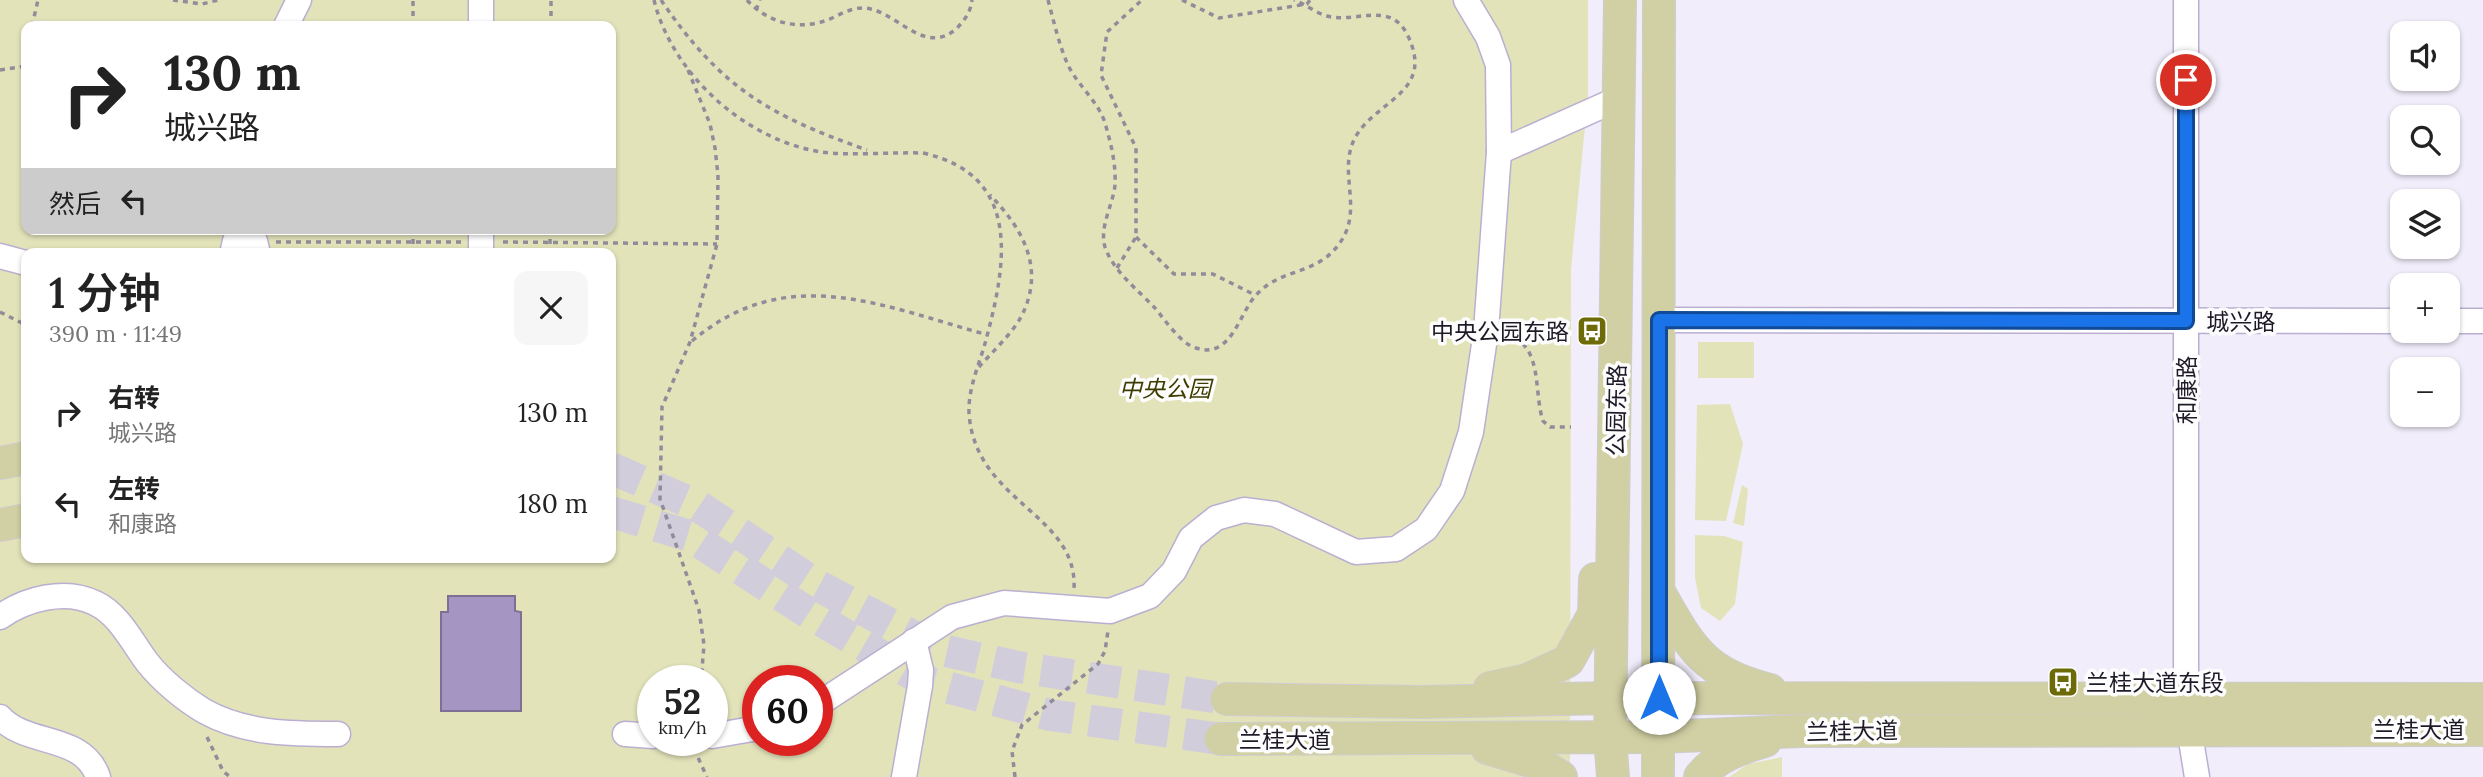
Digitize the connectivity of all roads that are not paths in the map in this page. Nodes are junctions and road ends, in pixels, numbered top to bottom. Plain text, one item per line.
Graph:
1 (299, 0) edge
2 (481, 0) edge
3 (1466, 0) edge
4 (1620, 0) edge
5 (1659, 0) edge
6 (2186, 0) edge
7 (288, 21) edge
8 (481, 21) edge
9 (1620, 98) junction
10 (1499, 152) junction
11 (0, 256) edge
12 (21, 262) edge
13 (1659, 320) junction
14 (2186, 321) junction
15 (2390, 321) edge
16 (2460, 321) edge
17 (2483, 321) edge
18 (1615, 437) junction
19 (21, 459) edge
20 (0, 463) edge
21 (21, 474) edge
22 (0, 477) edge
23 (21, 521) edge
24 (0, 525) edge
25 (1659, 591) junction
26 (0, 617) edge
27 (914, 641) junction
28 (833, 694) edge
29 (2186, 697) junction
30 (1611, 698) junction
31 (1659, 698) junction
32 (1227, 699) tunnel mouth
33 (1805, 699) junction
34 (2483, 699) edge
35 (1422, 702) junction
36 (0, 717) edge
37 (2189, 728) junction
38 (2483, 730) edge
39 (1801, 731) junction
40 (338, 734) dead end
41 (625, 734) dead end
42 (637, 735) edge
43 (1610, 737) junction
44 (1658, 737) junction
45 (1221, 739) tunnel mouth
46 (1456, 739) junction
47 (98, 777) edge
48 (904, 777) edge
49 (1561, 777) edge
50 (1613, 777) edge
51 (1658, 777) edge
52 (1700, 777) edge
53 (2197, 777) edge

1 - 7 street
2 - 8 street
3 - 10 street
4 - 9 main road, 公园东路
5 - 13 main road, 公园东路
6 - 14 street, 和康路
9 - 10 street
9 - 18 main road, 公园东路
10 - 27 street
11 - 12 street
13 - 14 street, 城兴路
13 - 25 main road, 公园东路
14 - 15 street, 城兴路
14 - 29 street, 和康路
16 - 17 street
18 - 30 main road, 公园东路
18 - 35 main road
19 - 20 main road
21 - 22 main road
23 - 24 main road
25 - 31 main road, 公园东路
25 - 33 main road
26 - 40 street
27 - 28 street
27 - 48 street
29 - 33 main road, 兰桂大道
29 - 34 main road, 兰桂大道
30 - 31 main road, 兰桂大道
30 - 35 main road, 兰桂大道
30 - 43 main road, 公园东路
31 - 33 main road, 兰桂大道
31 - 44 main road, 公园东路
32 - 35 main road, 兰桂大道
36 - 47 street
37 - 38 main road, 兰桂大道
37 - 39 main road, 兰桂大道
37 - 53 street
39 - 44 main road, 兰桂大道
39 - 52 main road
41 - 42 street
43 - 44 main road, 兰桂大道
43 - 46 main road, 兰桂大道
43 - 50 main road, 公园东路
44 - 51 main road, 公园东路
45 - 46 main road, 兰桂大道
46 - 49 main road

